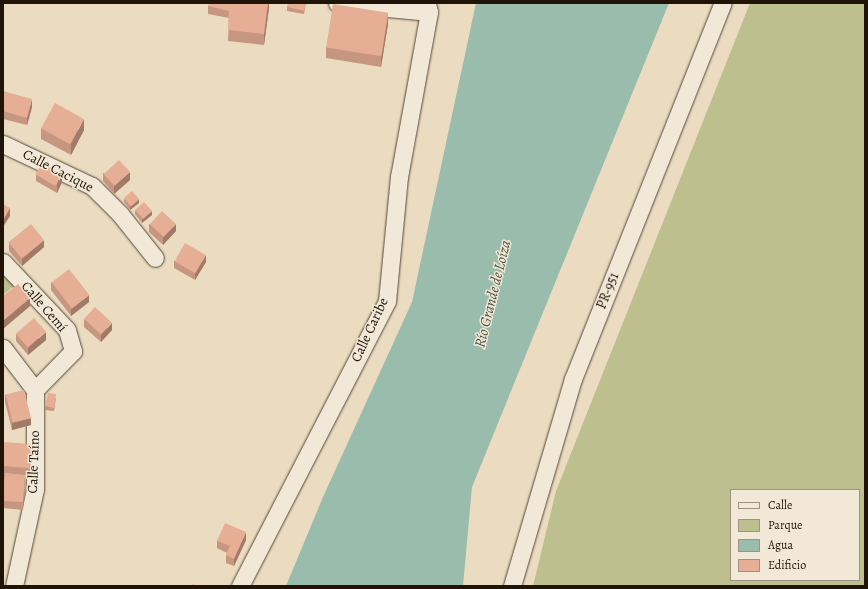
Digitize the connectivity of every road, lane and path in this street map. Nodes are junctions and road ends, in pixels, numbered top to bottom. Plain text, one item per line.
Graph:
1 (337, 3) edge
2 (723, 3) edge
3 (428, 7) edge
4 (3, 144) edge
5 (155, 258) dead end
6 (3, 262) edge
7 (3, 348) edge
8 (35, 390) junction
9 (14, 586) edge
10 (240, 586) edge
11 (512, 586) edge

1 - 3 street
2 - 11 street, PR-951 / PR-951
3 - 10 street, Calle Caribe
4 - 5 street, Calle Cacique
6 - 8 street, Calle Cemí
7 - 8 street
8 - 9 street, Calle Taíno

